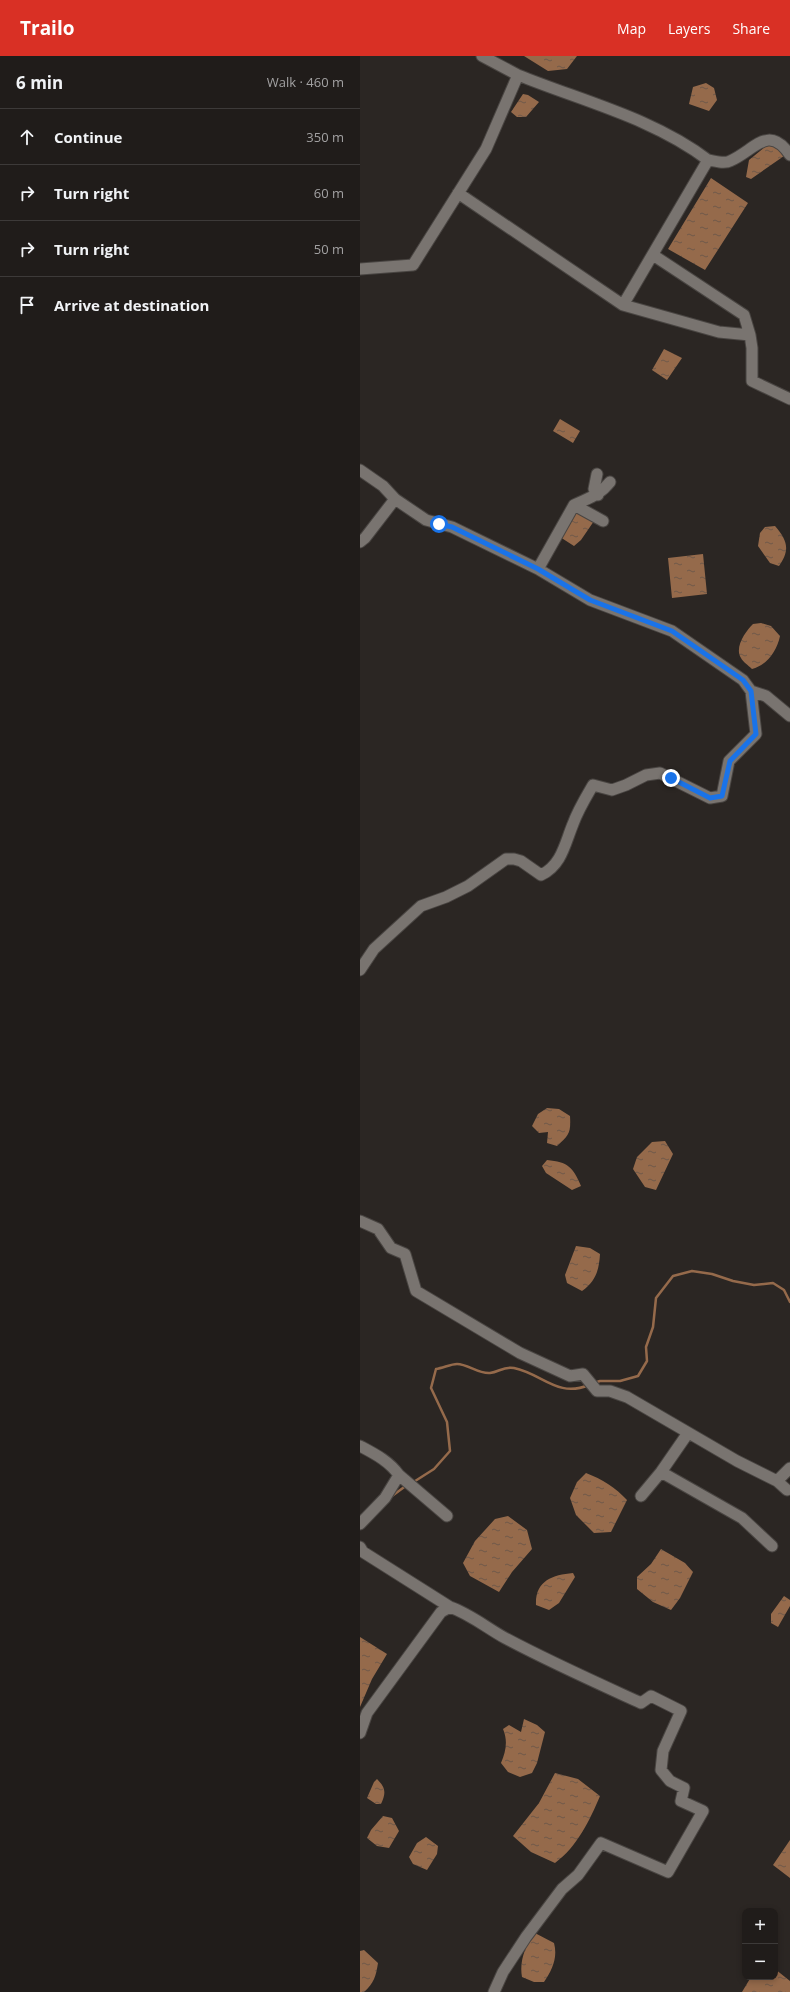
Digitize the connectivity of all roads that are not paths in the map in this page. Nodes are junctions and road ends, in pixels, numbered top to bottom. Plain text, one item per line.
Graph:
1 (487, 57) edge
2 (518, 74) junction
3 (790, 155) edge
4 (708, 160) junction
5 (458, 193) junction
6 (653, 255) junction
7 (360, 269) edge
8 (623, 304) junction
9 (750, 335) junction
10 (790, 399) edge
11 (360, 470) edge
12 (597, 474) dead end
13 (610, 482) dead end
14 (598, 496) junction
15 (395, 499) junction
16 (574, 505) junction
17 (603, 521) dead end
18 (360, 542) edge
19 (538, 569) junction
20 (751, 691) junction
21 (790, 716) edge
22 (360, 970) edge
23 (360, 1221) edge
24 (688, 1433) junction
25 (360, 1446) edge
26 (790, 1468) edge
27 (661, 1472) junction
28 (399, 1475) junction
29 (777, 1481) junction
30 (787, 1490) dead end
31 (641, 1496) dead end
32 (447, 1516) dead end
33 (360, 1524) edge
34 (772, 1546) dead end
35 (360, 1547) edge
36 (450, 1607) junction
37 (360, 1733) edge
38 (494, 1992) edge

1 - 2 street
2 - 4 street
2 - 5 street
3 - 4 street
4 - 6 street
5 - 7 street
5 - 8 street
6 - 8 street
6 - 9 street
8 - 9 street
9 - 10 street
11 - 15 street
12 - 14 street
13 - 14 street
14 - 16 street
15 - 18 street
15 - 19 street
16 - 17 street
16 - 19 street
19 - 20 street
20 - 21 street
20 - 22 street
23 - 24 street
24 - 27 street
24 - 29 street
25 - 28 street
26 - 29 street
27 - 31 street
27 - 34 street
28 - 32 street
28 - 33 street
29 - 30 street
35 - 36 street
36 - 37 street
36 - 38 street

